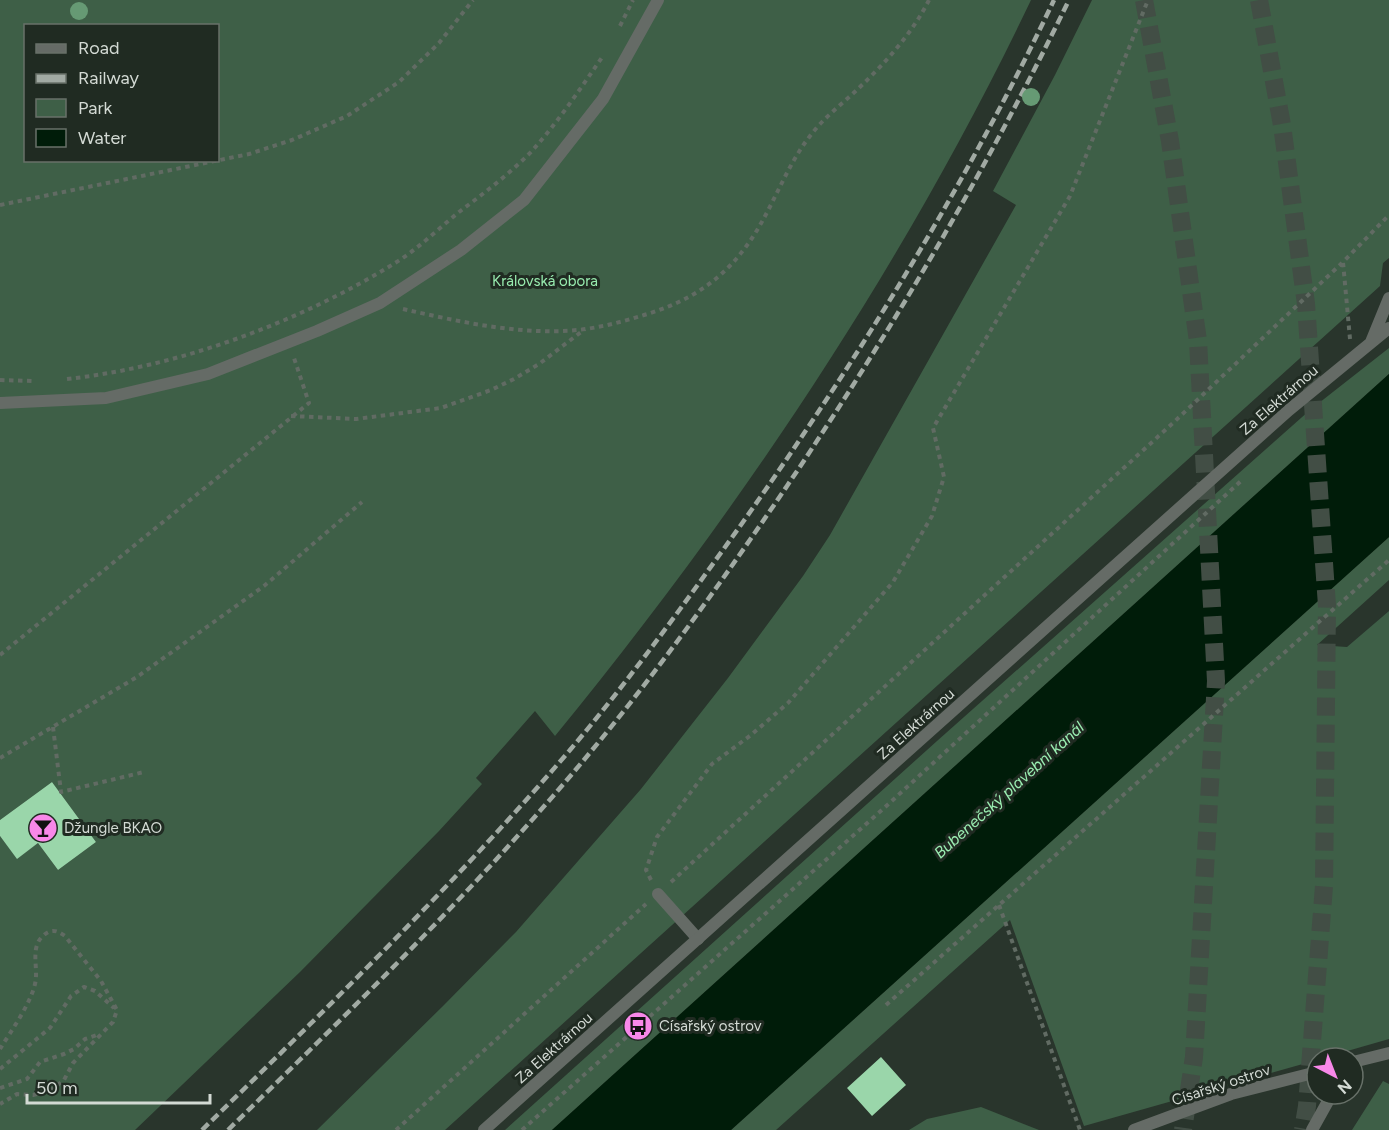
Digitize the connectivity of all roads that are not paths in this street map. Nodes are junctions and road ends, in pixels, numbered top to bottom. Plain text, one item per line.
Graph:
1 (658, 0) edge
2 (1389, 298) edge
3 (1389, 328) edge
4 (1371, 343) junction
5 (0, 403) edge
6 (658, 894) road end
7 (698, 939) junction
8 (1389, 1053) edge
9 (1365, 1059) edge
10 (1305, 1075) edge
11 (1325, 1106) edge
12 (484, 1130) edge
13 (1134, 1130) edge
14 (1312, 1130) edge

1 - 5 street
2 - 4 street
3 - 4 street, Za Elektrárnou
4 - 7 street, Za Elektrárnou
6 - 7 street
7 - 12 street, Za Elektrárnou
8 - 9 street
10 - 13 street, Císařský ostrov
11 - 14 street

